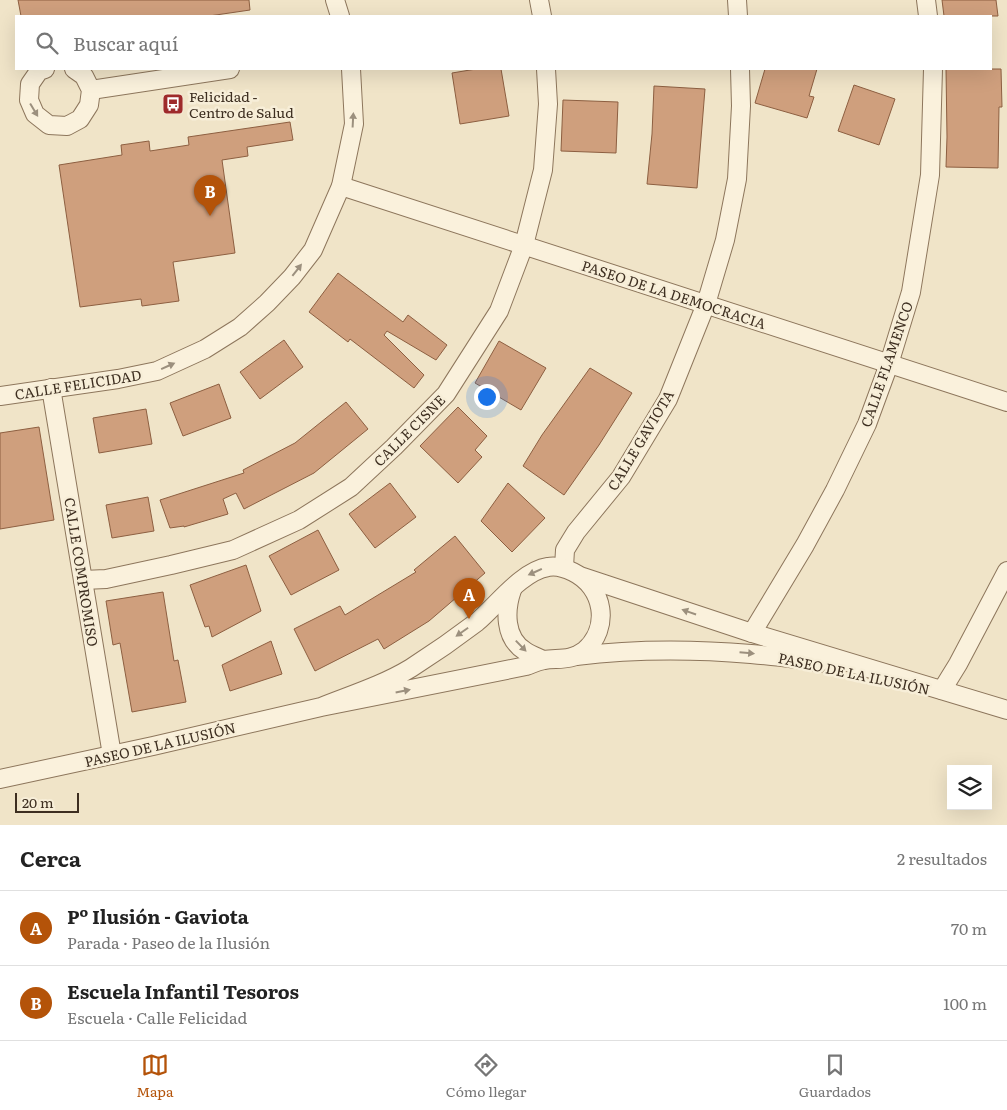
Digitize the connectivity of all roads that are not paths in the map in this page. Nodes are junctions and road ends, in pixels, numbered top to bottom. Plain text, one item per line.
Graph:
1 (335, 0) edge
2 (539, 0) edge
3 (738, 0) edge
4 (926, 0) edge
5 (340, 15) edge
6 (542, 15) edge
7 (738, 15) edge
8 (928, 15) edge
9 (42, 70) edge
10 (75, 70) edge
11 (223, 70) edge
12 (351, 70) edge
13 (546, 70) edge
14 (740, 70) edge
15 (933, 70) edge
16 (91, 90) junction
17 (341, 186) junction
18 (524, 245) junction
19 (706, 304) junction
20 (889, 364) junction
21 (51, 388) junction
22 (0, 396) edge
23 (1007, 402) edge
24 (564, 568) junction
25 (1007, 571) edge
26 (583, 577) junction
27 (83, 580) junction
28 (513, 589) junction
29 (752, 634) junction
30 (617, 651) junction
31 (576, 656) junction
32 (543, 660) junction
33 (942, 690) junction
34 (320, 707) junction
35 (1007, 710) edge
36 (112, 755) junction
37 (0, 779) edge

1 - 5 street
2 - 6 street
3 - 7 street
4 - 8 street
9 -> 16 street
10 - 16 street
11 - 16 street
17 -> 12 street, CALLE FELICIDAD
13 - 18 street, CALLE CISNE
14 - 19 street, CALLE GAVIOTA
15 - 20 street, CALLE FLAMENCO
17 - 18 street, PASEO DE LA DEMOCRACIA
21 -> 17 street, CALLE FELICIDAD
18 - 19 street, PASEO DE LA DEMOCRACIA
18 - 27 street, CALLE CISNE
19 - 20 street, PASEO DE LA DEMOCRACIA
19 - 24 street, CALLE GAVIOTA
20 - 23 street, PASEO DE LA DEMOCRACIA
20 - 29 street, CALLE FLAMENCO
21 - 22 street, CALLE FELICIDAD
21 - 27 street, CALLE COMPROMISO
24 - 26 street, PASEO DE LA ILUSIÓN
24 -> 28 street, PASEO DE LA ILUSIÓN
25 - 33 street
29 -> 26 street, PASEO DE LA ILUSIÓN
26 - 31 street, PASEO DE LA ILUSIÓN
27 - 36 street, CALLE COMPROMISO
28 -> 32 street
28 -> 34 street, PASEO DE LA ILUSIÓN
29 - 30 street, PASEO DE LA ILUSIÓN
29 - 33 street, PASEO DE LA ILUSIÓN
30 - 31 street, PASEO DE LA ILUSIÓN
30 -> 33 street, PASEO DE LA ILUSIÓN
31 - 32 street, PASEO DE LA ILUSIÓN
34 -> 32 street, PASEO DE LA ILUSIÓN
33 - 35 street, PASEO DE LA ILUSIÓN
34 - 36 street, PASEO DE LA ILUSIÓN
36 - 37 street, PASEO DE LA ILUSIÓN

